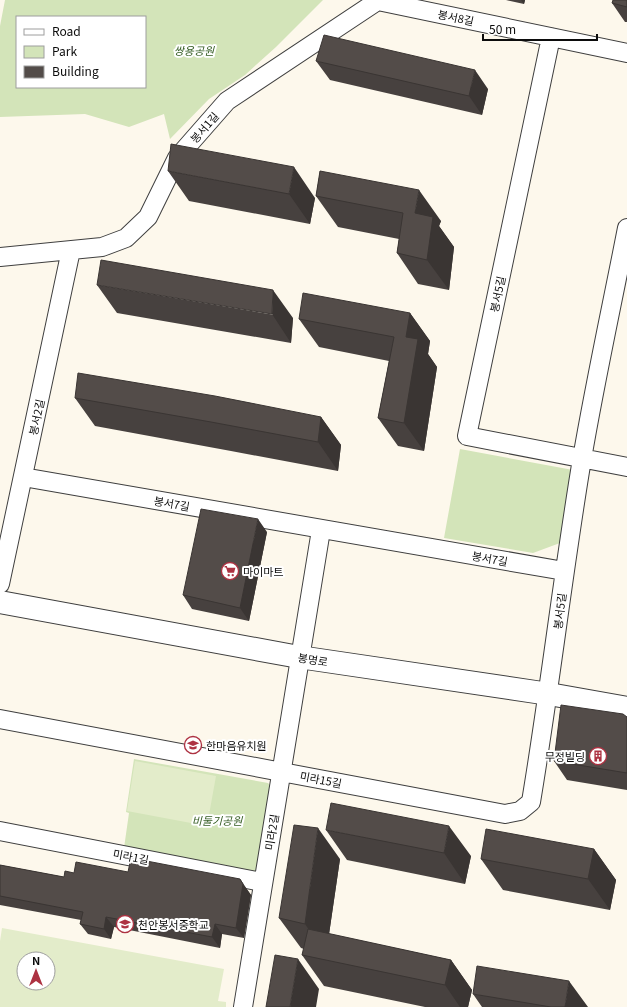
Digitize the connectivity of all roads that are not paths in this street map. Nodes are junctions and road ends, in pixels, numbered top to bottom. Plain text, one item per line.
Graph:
1 (378, 0) edge
2 (551, 37) junction
3 (627, 53) edge
4 (627, 228) edge
5 (72, 250) junction
6 (0, 257) edge
7 (582, 457) junction
8 (627, 467) edge
9 (23, 477) junction
10 (321, 530) junction
11 (564, 571) junction
12 (0, 584) edge
13 (0, 602) edge
14 (299, 657) junction
15 (549, 694) junction
16 (627, 708) edge
17 (0, 720) edge
18 (280, 772) junction
19 (0, 831) edge
20 (262, 882) junction
21 (243, 1007) edge

1 - 2 street, 봉서8길
1 - 5 street, 봉서1길
2 - 3 street, 봉서8길
2 - 7 street, 봉서5길
4 - 7 street, 봉서5길
5 - 6 street, 봉서1길
5 - 9 street, 봉서2길
7 - 8 street, 봉서5길
7 - 11 street, 봉서5길
9 - 10 street, 봉서7길
9 - 12 street, 봉서2길
10 - 11 street, 봉서7길
10 - 14 street
11 - 15 street, 봉서5길
13 - 14 street, 봉명로
14 - 15 street, 봉명로
14 - 18 street, 미라2길
15 - 16 street, 봉명로
15 - 18 street, 미라15길
17 - 18 street, 미라15길
18 - 20 street, 미라2길
19 - 20 street, 미라1길
20 - 21 street, 미라2길

